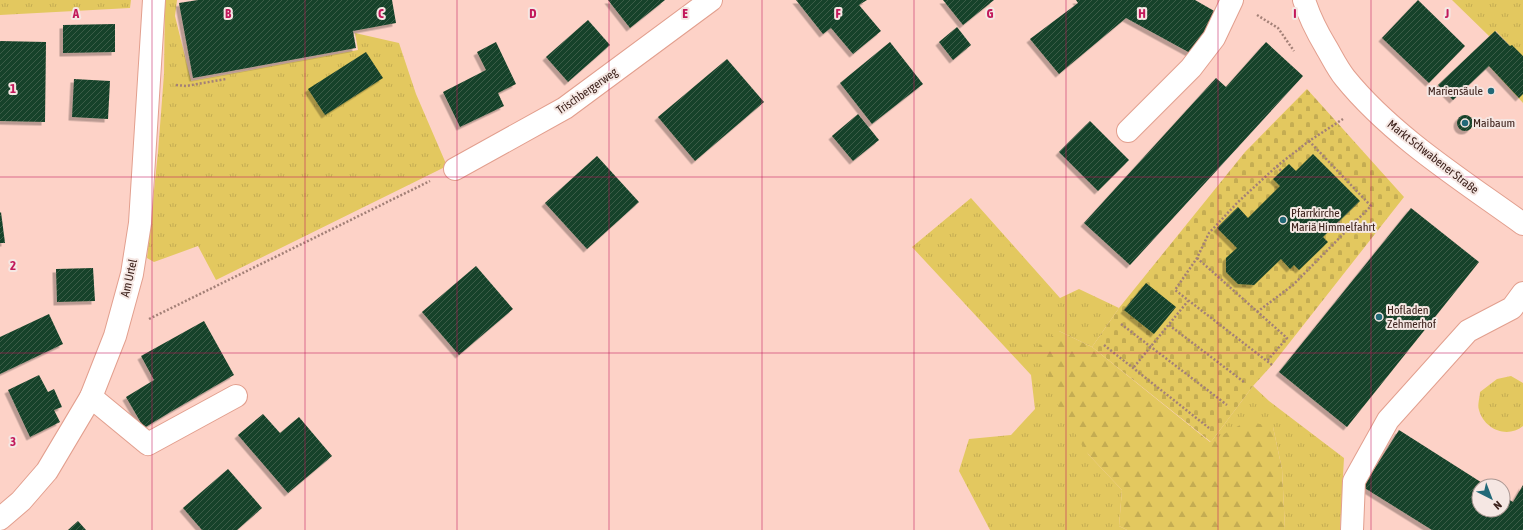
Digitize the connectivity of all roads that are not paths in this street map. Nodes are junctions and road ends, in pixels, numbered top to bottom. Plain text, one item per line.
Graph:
1 (154, 0) edge
2 (711, 0) edge
3 (1232, 0) edge
4 (1304, 0) edge
5 (1128, 131) dead end
6 (454, 169) road end
7 (1523, 224) edge
8 (1523, 294) edge
9 (236, 396) dead end
10 (91, 397) junction
11 (0, 519) edge
12 (1352, 530) edge

1 - 10 street, Am Urtel
2 - 6 street, Trischbergerweg
3 - 5 street
4 - 7 street, Markt Schwabener Straße
8 - 12 street
9 - 10 street
10 - 11 street, Am Urtel

